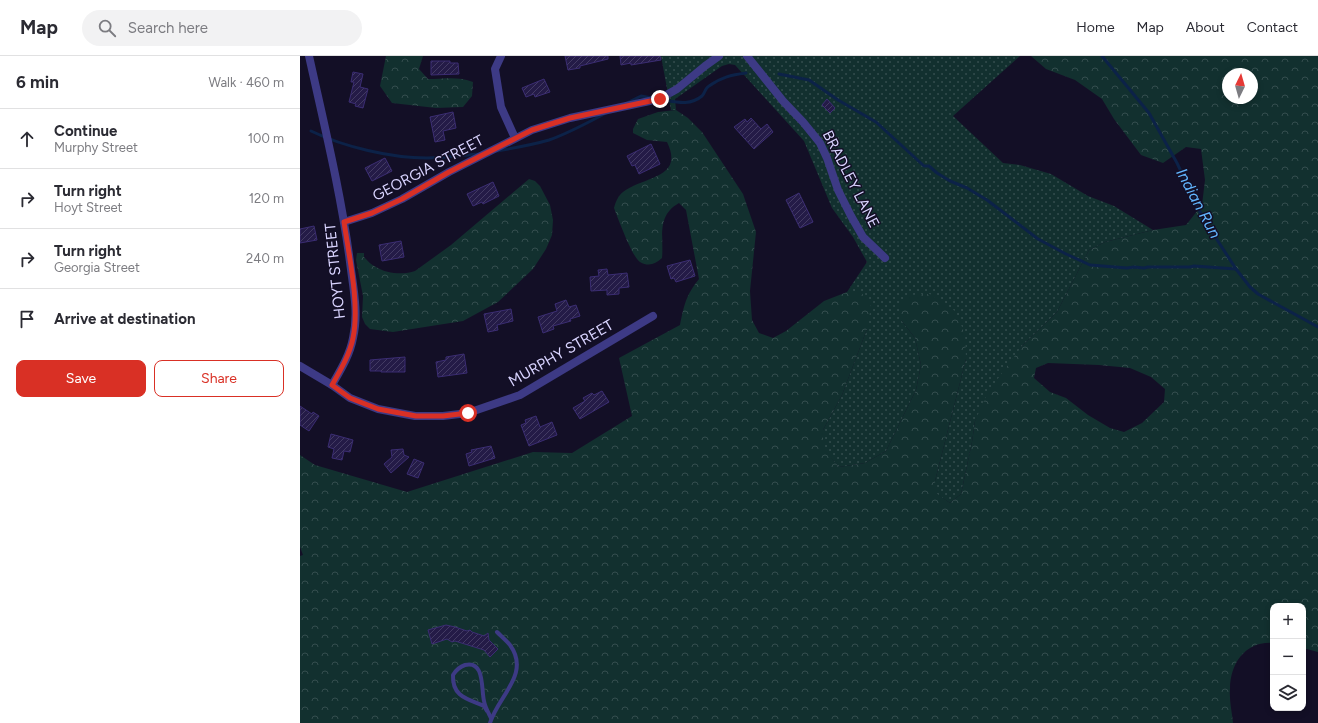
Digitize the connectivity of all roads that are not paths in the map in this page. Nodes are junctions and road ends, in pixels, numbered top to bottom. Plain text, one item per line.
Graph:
1 (309, 56) edge
2 (501, 56) edge
3 (719, 56) edge
4 (747, 56) edge
5 (515, 138) junction
6 (344, 222) junction
7 (885, 258) dead end
8 (653, 316) dead end
9 (300, 366) edge
10 (332, 385) junction
11 (497, 632) dead end
12 (488, 711) junction
13 (492, 718) junction
14 (490, 723) edge

1 - 6 street, HOYT STREET
2 - 5 street
3 - 5 street, GEORGIA STREET
4 - 7 street, BRADLEY LANE
5 - 6 street, GEORGIA STREET
6 - 10 street, HOYT STREET
8 - 10 street, MURPHY STREET
9 - 10 street, MURPHY STREET
11 - 13 lane
12 - 12 lane
12 - 13 lane
13 - 14 lane

